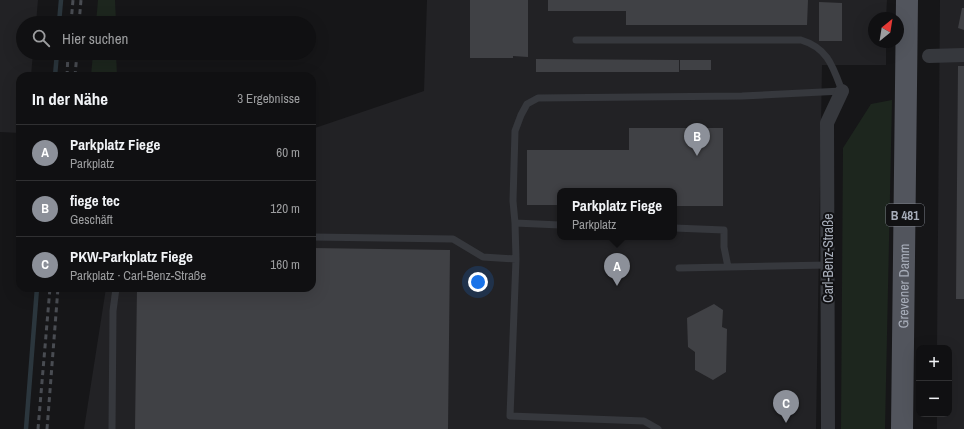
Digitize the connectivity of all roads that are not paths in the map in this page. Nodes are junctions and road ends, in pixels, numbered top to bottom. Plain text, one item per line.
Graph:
1 (907, 0) edge
2 (576, 40) dead end
3 (964, 55) edge
4 (929, 56) dead end
5 (842, 91) junction
6 (515, 223) junction
7 (557, 225) edge
8 (677, 228) edge
9 (316, 237) edge
10 (516, 259) junction
11 (828, 265) junction
12 (728, 267) junction
13 (679, 268) dead end
14 (115, 292) edge
15 (112, 429) edge
16 (658, 429) edge
17 (828, 429) edge
18 (902, 429) edge

1 - 18 main road, Grevener Damm / B 481
2 - 5 lane
3 - 4 street
5 - 6 lane
5 - 11 street, Carl-Benz-Straße
6 - 7 lane
6 - 10 lane
8 - 12 lane
9 - 10 lane
10 - 16 lane
11 - 12 lane
11 - 17 street, Carl-Benz-Straße
12 - 13 lane
14 - 15 lane

